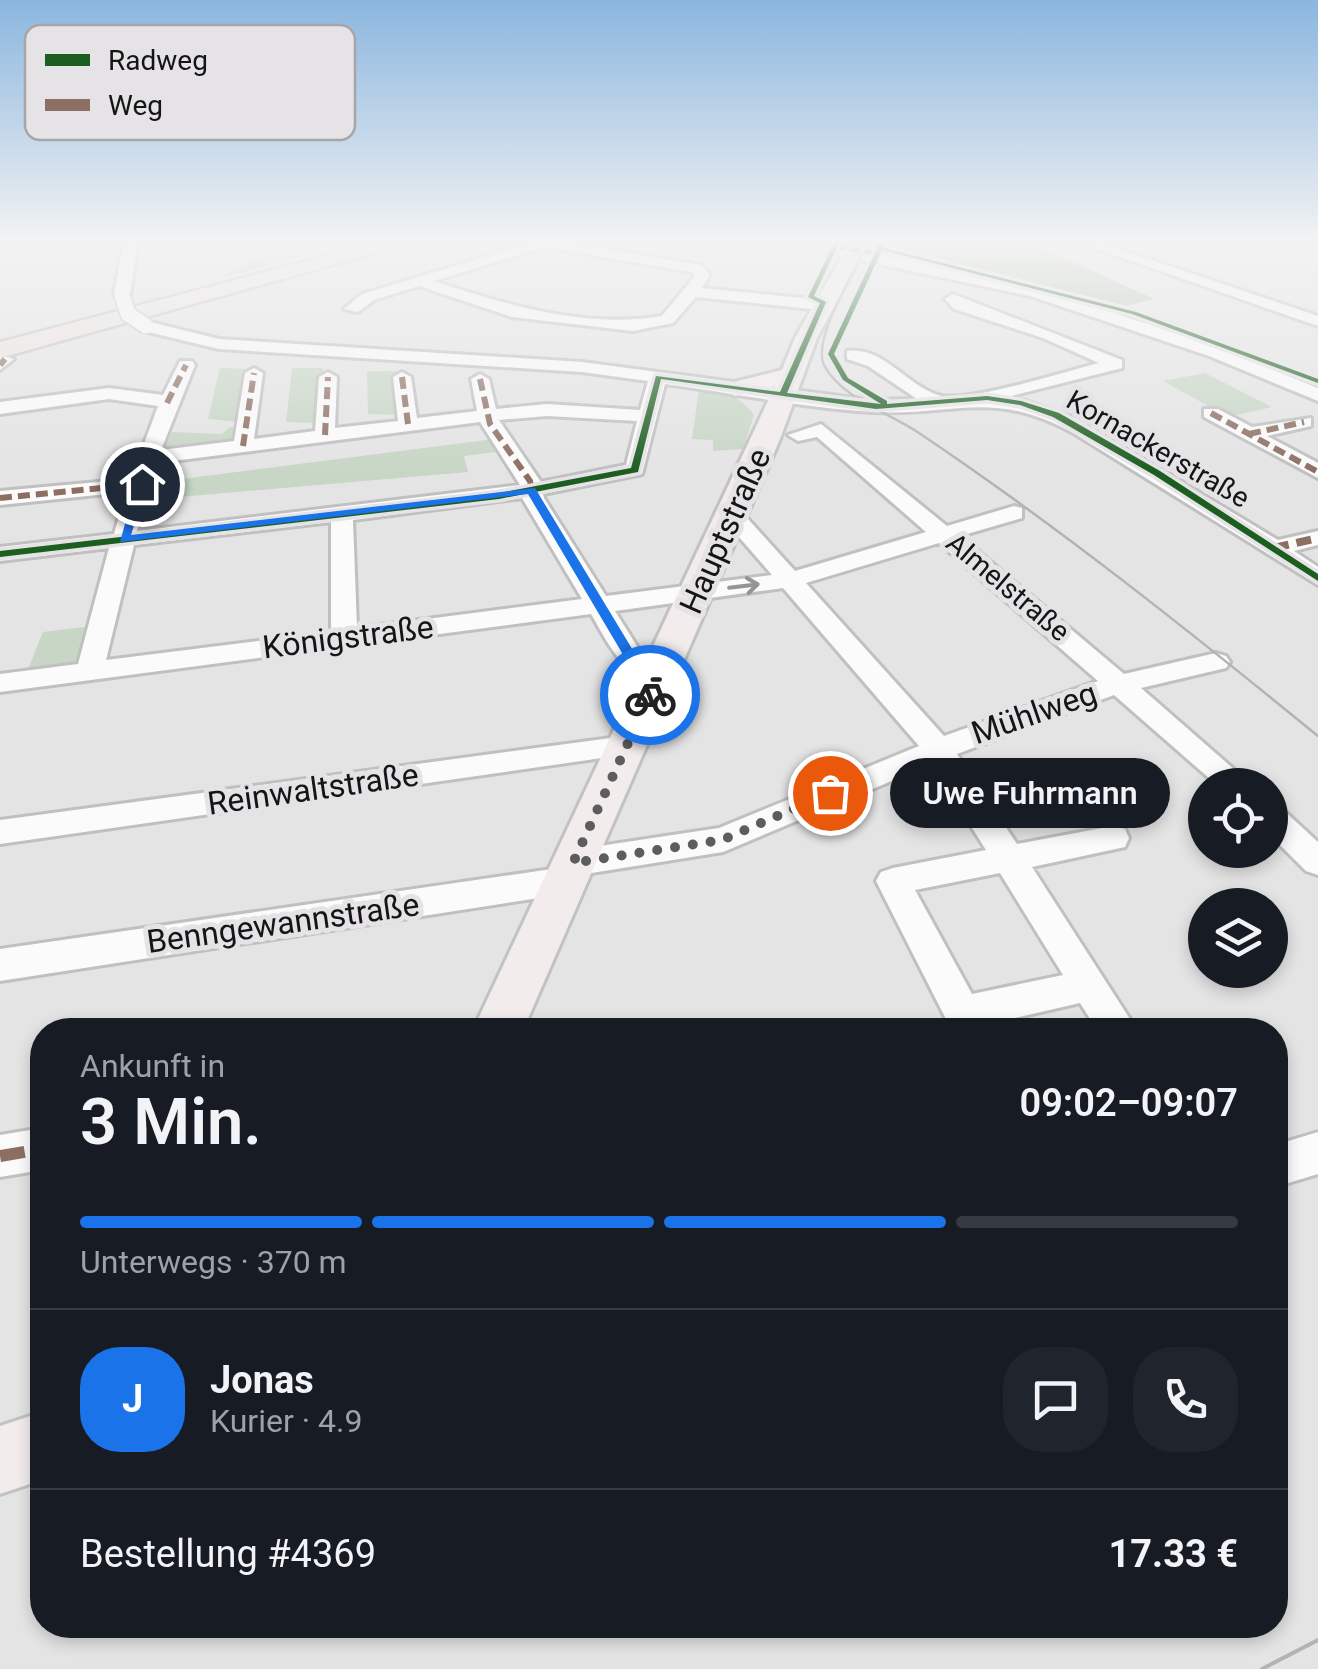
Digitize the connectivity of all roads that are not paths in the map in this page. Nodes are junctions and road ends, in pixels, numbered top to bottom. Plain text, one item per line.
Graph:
1 (127, 317) edge
2 (132, 317) edge
3 (134, 317) edge
4 (564, 317) edge
5 (671, 317) edge
6 (821, 317) edge
7 (995, 317) edge
8 (1108, 317) edge
9 (1, 354) edge
10 (853, 355) dead end
11 (186, 365) dead end
12 (254, 374) dead end
13 (328, 377) dead end
14 (402, 377) dead end
15 (658, 377) junction
16 (480, 380) dead end
17 (735, 389) junction
18 (1318, 394) edge
19 (986, 398) junction
20 (167, 403) junction
21 (938, 404) junction
22 (0, 408) edge
23 (792, 412) junction
24 (1212, 413) dead end
25 (488, 415) junction
26 (646, 416) junction
27 (872, 418) dead end
28 (1304, 422) dead end
29 (408, 424) junction
30 (1248, 434) junction
31 (325, 435) junction
32 (243, 446) junction
33 (150, 458) junction
34 (1312, 464) edge
35 (142, 484) junction
36 (532, 491) junction
37 (0, 498) edge
38 (1014, 512) dead end
39 (342, 514) junction
40 (729, 521) junction
41 (945, 534) junction
42 (1318, 538) edge
43 (124, 540) junction
44 (1274, 548) junction
45 (0, 554) edge
46 (1318, 578) edge
47 (791, 580) junction
48 (697, 592) junction
49 (600, 604) junction
50 (344, 637) junction
51 (1216, 662) dead end
52 (90, 671) junction
53 (661, 672) junction
54 (0, 683) edge
55 (1122, 683) junction
56 (626, 746) junction
57 (937, 746) junction
58 (1219, 768) edge
59 (0, 832) edge
60 (1288, 833) edge
61 (1114, 838) dead end
62 (1009, 858) junction
63 (1318, 862) edge
64 (569, 872) junction
65 (0, 964) edge
66 (1089, 985) junction
67 (503, 1018) edge
68 (1110, 1018) edge
69 (30, 1151) edge
70 (1318, 1153) edge
71 (0, 1156) edge
72 (1288, 1162) edge
73 (30, 1450) edge
74 (0, 1460) edge

1 - 9 highway
2 - 15 street, bridge
3 - 9 highway
4 - 5 street
6 - 23 main road, Hauptstraße
7 - 19 street
8 - 18 street
10 - 21 street
11 - 20 street
12 - 32 street
13 - 31 street
14 - 29 street
15 - 17 street
15 - 26 street
16 - 25 street
17 - 23 main road
17 - 23 street, Almelstraße
19 - 21 street, Kornackerstraße
19 - 44 street, Kornackerstraße
20 - 22 street
20 - 33 street
21 - 23 street, Kornackerstraße
23 - 27 street
23 - 40 main road, Hauptstraße
23 - 41 street, Almelstraße
24 - 30 street
25 - 26 street
25 - 29 street
25 - 36 street
26 - 36 street
28 - 30 street
29 - 31 street
30 - 34 street
31 - 32 street
32 - 33 street
33 - 35 street
35 - 37 street
35 - 43 street
36 - 39 street
36 - 49 street
38 - 41 street, Königstraße
39 - 43 street
39 - 50 street
40 - 47 street
40 - 48 main road, Hauptstraße
41 - 47 street, Königstraße
41 - 55 street, Almelstraße
42 - 44 street
43 - 45 street
43 - 52 street
44 - 46 street, Kornackerstraße
48 -> 47 street, Königstraße
47 - 57 street
48 - 49 street, Königstraße
48 - 53 main road, Hauptstraße
49 - 50 street, Königstraße
49 - 53 street
50 - 52 street, Königstraße
51 - 55 street, Mühlweg
52 - 54 street, Königstraße
53 - 56 main road, Hauptstraße
55 - 57 street, Mühlweg
55 - 58 street, Almelstraße
56 - 59 street, Reinwaltstraße
56 - 64 main road, Hauptstraße
57 - 62 street
57 - 64 street, Mühlweg
60 - 63 street
61 - 62 street
62 - 66 street
62 - 66 street
64 - 65 street, Benngewannstraße
64 - 67 main road, Hauptstraße
66 - 68 street
69 - 71 street
70 - 72 street
73 - 74 main road

